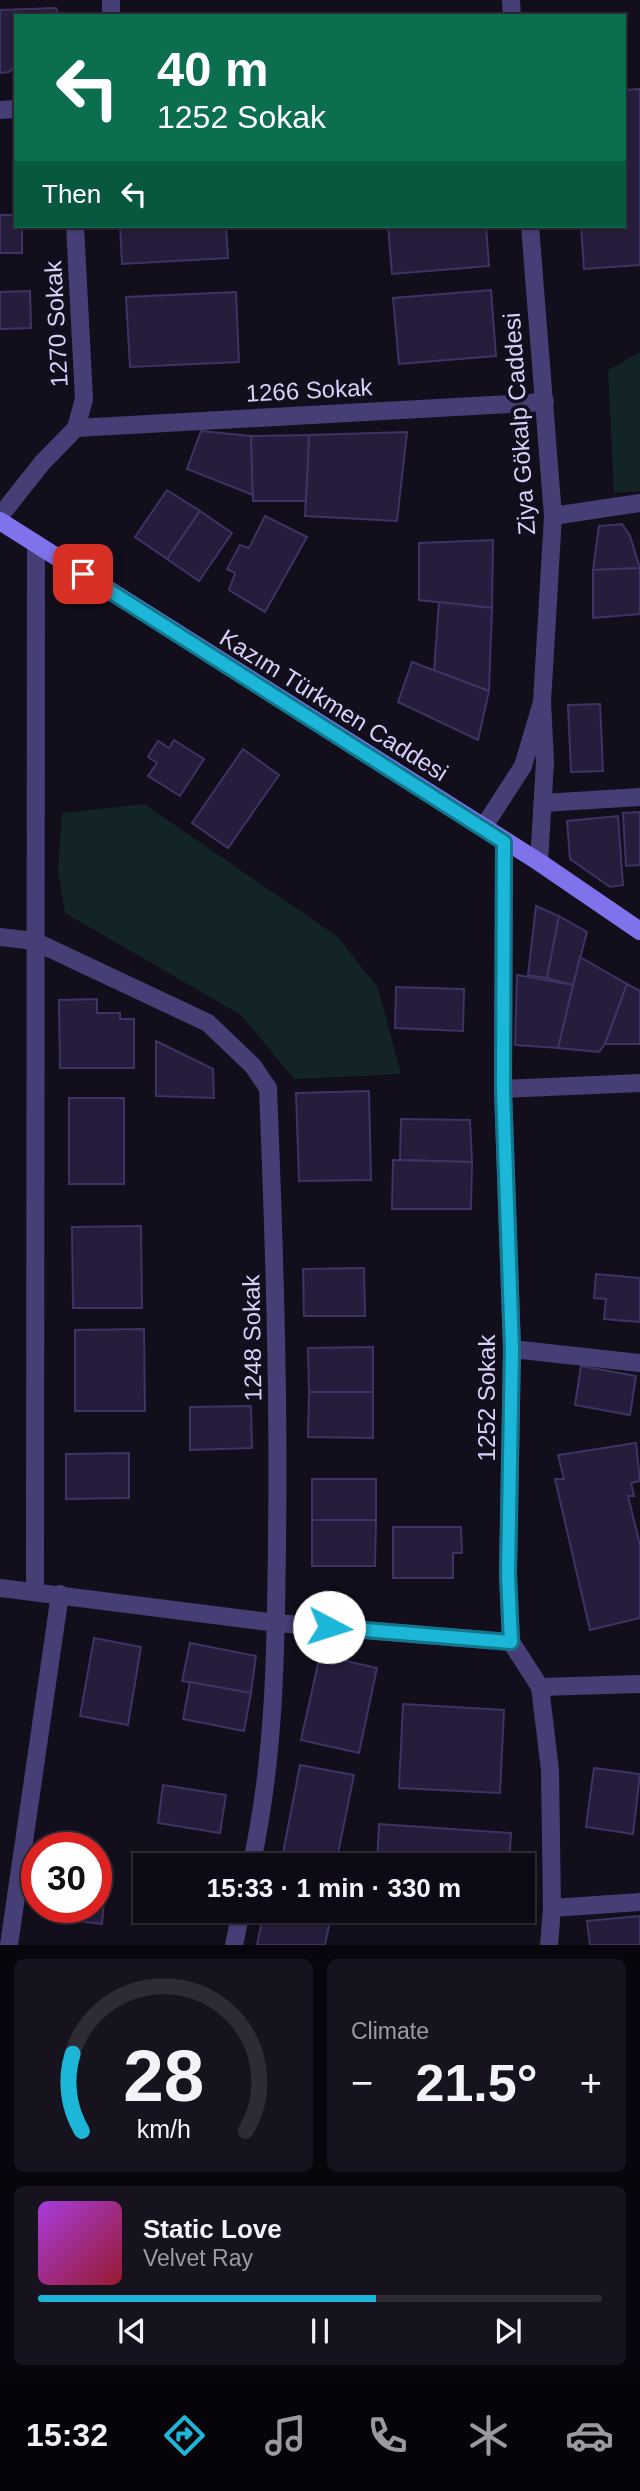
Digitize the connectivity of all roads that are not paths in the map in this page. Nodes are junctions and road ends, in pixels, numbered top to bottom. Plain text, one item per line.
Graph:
1 (75, 228) edge
2 (530, 228) edge
3 (545, 402) junction
4 (76, 428) junction
5 (640, 503) edge
6 (553, 516) junction
7 (0, 519) edge
8 (36, 544) junction
9 (542, 702) junction
10 (640, 797) edge
11 (543, 803) junction
12 (482, 828) junction
13 (504, 842) junction
14 (539, 862) junction
15 (640, 931) edge
16 (0, 937) edge
17 (34, 941) junction
18 (640, 1083) edge
19 (503, 1089) junction
20 (512, 1349) junction
21 (640, 1363) edge
22 (0, 1588) edge
23 (35, 1591) junction
24 (60, 1594) junction
25 (277, 1623) junction
26 (511, 1642) junction
27 (640, 1684) edge
28 (540, 1687) junction
29 (254, 1853) edge
30 (640, 1902) edge
31 (552, 1908) junction
32 (239, 1923) edge
33 (9, 1945) edge
34 (234, 1945) edge
35 (549, 1945) edge

1 - 4 street, 1270 Sokak
2 - 3 street, Ziya Gökalp Caddesi
3 - 4 street, 1266 Sokak
3 - 6 street, Ziya Gökalp Caddesi
4 - 7 street
5 - 6 street
6 - 9 street, Ziya Gökalp Caddesi
7 - 8 main road, Kazım Türkmen Caddesi
8 - 12 main road, Kazım Türkmen Caddesi
8 - 17 street
9 - 11 street
9 - 12 street
10 - 11 street
11 - 14 street
12 - 13 main road, Kazım Türkmen Caddesi
13 - 14 main road, Kazım Türkmen Caddesi
13 - 19 street, 1252 Sokak
14 - 15 main road, Kazım Türkmen Caddesi
16 - 17 street, 1248 Sokak
17 - 23 street
17 - 25 street, 1248 Sokak
18 - 19 street
19 - 20 street, 1252 Sokak
20 - 21 street
20 - 26 street, 1252 Sokak
22 - 23 street
23 - 24 street
24 - 25 street
24 - 33 street
25 - 26 street
25 - 29 street, 1248 Sokak
26 - 28 street
27 - 28 street
28 - 31 street
30 - 31 street
31 - 35 street
32 - 34 street

